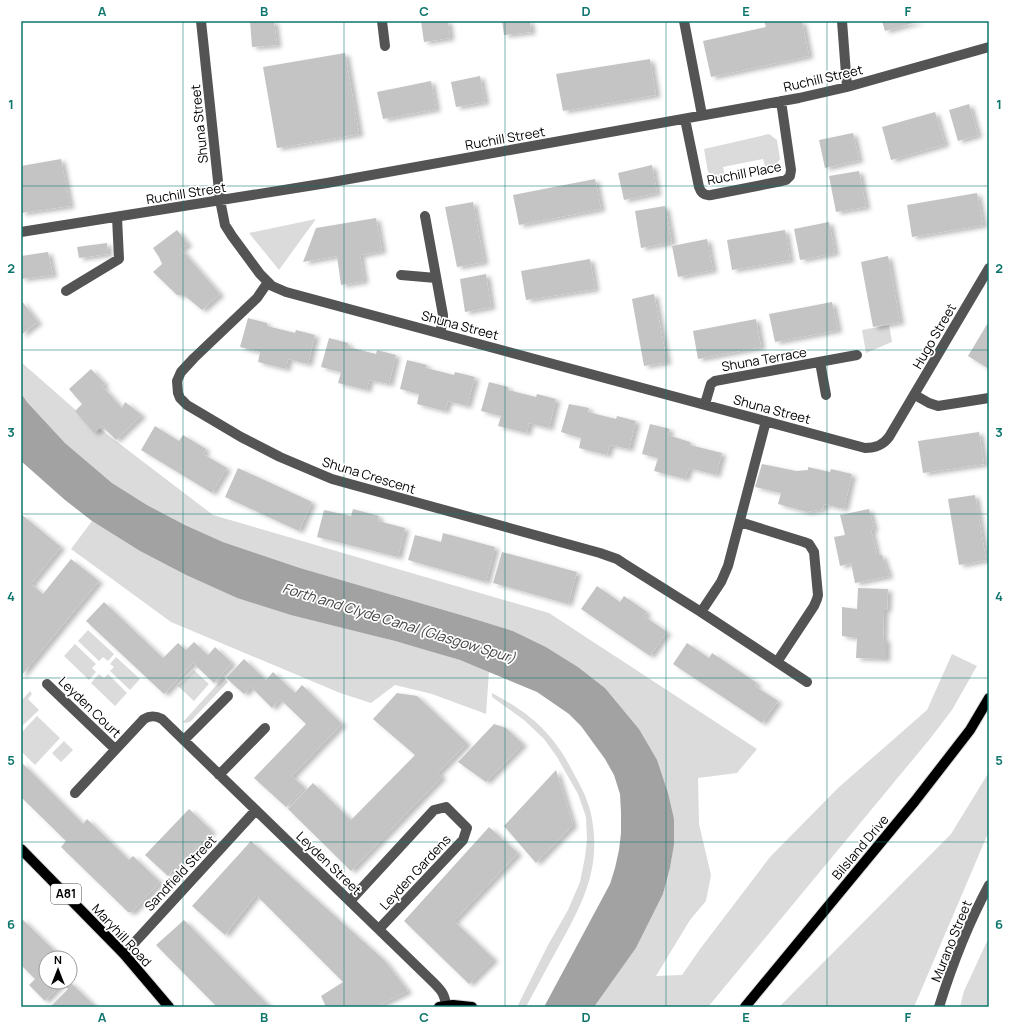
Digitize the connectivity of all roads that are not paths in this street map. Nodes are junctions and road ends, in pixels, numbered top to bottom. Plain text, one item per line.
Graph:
1 (201, 21) edge
2 (382, 21) edge
3 (684, 21) edge
4 (842, 21) edge
5 (385, 46) dead end
6 (989, 47) edge
7 (847, 87) junction
8 (780, 101) junction
9 (702, 116) junction
10 (685, 119) junction
11 (220, 200) junction
12 (425, 216) dead end
13 (117, 217) junction
14 (21, 232) edge
15 (989, 268) edge
16 (401, 275) dead end
17 (436, 278) junction
18 (268, 282) junction
19 (66, 291) dead end
20 (440, 333) junction
21 (857, 355) dead end
22 (820, 362) junction
23 (826, 395) dead end
24 (914, 395) junction
25 (989, 398) edge
26 (705, 404) junction
27 (900, 418) joint
28 (766, 421) junction
29 (740, 522) junction
30 (701, 612) junction
31 (777, 662) junction
32 (807, 682) dead end
33 (47, 684) dead end
34 (228, 696) dead end
35 (989, 698) edge
36 (265, 728) dead end
37 (184, 740) junction
38 (115, 749) junction
39 (219, 775) junction
40 (74, 793) dead end
41 (256, 810) junction
42 (21, 849) edge
43 (989, 885) edge
44 (350, 901) junction
45 (379, 929) junction
46 (124, 954) junction
47 (169, 1007) edge
48 (442, 1007) edge
49 (472, 1007) edge
50 (745, 1007) edge
51 (939, 1007) edge

1 - 11 street, Shuna Street
2 - 5 street
3 - 9 street
4 - 7 street
6 - 7 street, Ruchill Street
7 - 8 street, Ruchill Street
8 - 9 street, Ruchill Street
8 - 10 street, Ruchill Place
9 - 10 street, Ruchill Street
10 - 11 street, Ruchill Street
11 - 13 street, Ruchill Street
11 - 18 street, Shuna Street
12 - 17 street
13 - 14 street, Ruchill Street
13 - 19 street
15 - 24 street, Hugo Street
16 - 17 street
17 - 20 street
18 - 20 street, Shuna Street
18 - 30 street, Shuna Crescent
20 - 26 street, Shuna Street
21 - 22 street, Shuna Terrace
22 - 23 street, Shuna Terrace
22 - 26 street, Shuna Terrace
24 - 25 street
24 - 27 street, Hugo Street
26 - 28 street, Shuna Street
27 - 28 street, Shuna Street
28 - 29 street
29 - 30 street
29 - 31 street
30 - 31 street, Shuna Crescent
31 - 32 street, Shuna Crescent
33 - 38 street, Leyden Court
34 - 37 street
35 - 50 main road, Bilsland Drive
36 - 39 street
37 - 38 street, Leyden Court
37 - 39 street, Leyden Court
38 - 40 street, Leyden Court
39 - 41 street, Leyden Court
41 - 44 street, Leyden Street
41 - 46 street, Sandfield Street
42 - 46 main road, Maryhill Road / A81
43 - 51 street, Murano Street
44 - 45 street, Leyden Street
44 - 45 street, Leyden Gardens
45 - 48 street, Leyden Street
46 - 47 main road, Maryhill Road / A81
48 - 49 main road

